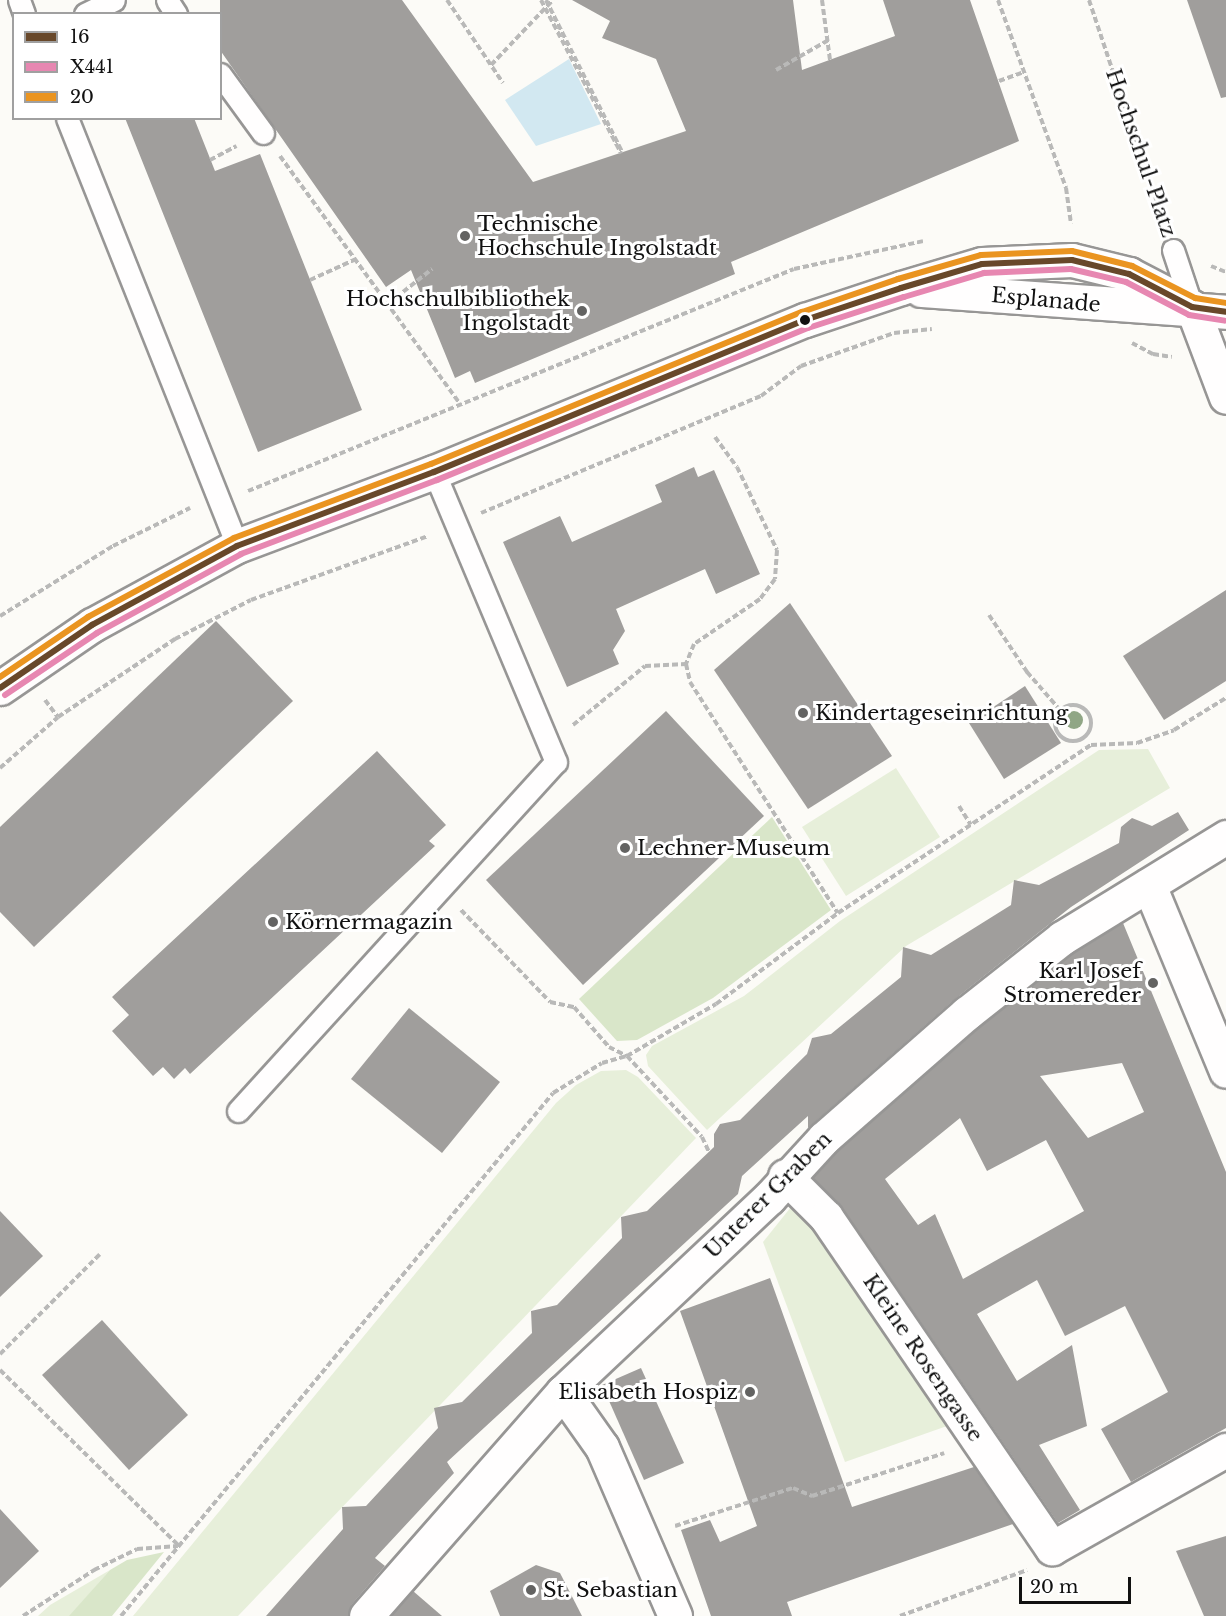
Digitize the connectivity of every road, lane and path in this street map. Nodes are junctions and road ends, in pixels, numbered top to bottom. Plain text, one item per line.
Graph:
1 (114, 0) edge
2 (447, 0) edge
3 (541, 0) edge
4 (546, 0) edge
5 (553, 0) edge
6 (822, 0) edge
7 (998, 0) edge
8 (1089, 0) edge
9 (549, 5) junction
10 (89, 12) edge
11 (827, 41) junction
12 (830, 60) dead end
13 (490, 65) junction
14 (776, 70) dead end
15 (1024, 72) junction
16 (222, 77) edge
17 (999, 81) dead end
18 (503, 83) dead end
19 (68, 120) edge
20 (263, 133) joint
21 (1072, 236) dead end
22 (875, 250) dead end
23 (1173, 250) joint
24 (357, 259) junction
25 (432, 269) dead end
26 (310, 280) dead end
27 (389, 303) junction
28 (1192, 307) junction
29 (1226, 312) edge
30 (941, 329) dead end
31 (1123, 338) dead end
32 (1213, 365) junction
33 (1226, 397) edge
34 (460, 404) junction
35 (715, 437) dead end
36 (434, 472) junction
37 (222, 502) junction
38 (456, 524) junction
39 (237, 546) junction
40 (988, 615) dead end
41 (0, 616) edge
42 (686, 664) junction
43 (0, 688) edge
44 (1226, 698) edge
45 (1060, 710) junction
46 (1081, 740) junction
47 (549, 746) junction
48 (1086, 749) junction
49 (0, 768) edge
50 (959, 806) dead end
51 (972, 825) junction
52 (1226, 837) edge
53 (1149, 885) junction
54 (442, 891) junction
55 (838, 913) junction
56 (627, 1056) junction
57 (1226, 1071) edge
58 (238, 1110) dead end
59 (709, 1152) dead end
60 (785, 1176) junction
61 (100, 1254) dead end
62 (0, 1354) edge
63 (0, 1370) edge
64 (563, 1392) junction
65 (980, 1442) junction
66 (1226, 1450) edge
67 (643, 1537) junction
68 (179, 1546) junction
69 (1052, 1548) junction
70 (23, 1616) edge
71 (121, 1616) edge
72 (366, 1616) edge
73 (675, 1616) edge
74 (900, 1616) edge

1 - 10 lane
2 - 13 path
3 - 9 path, bridge
4 - 9 path
5 - 9 path
6 - 11 path
7 - 15 path
8 - 23 path, Hochschul-Platz
9 - 13 path
11 - 12 path
11 - 14 path
13 - 18 path
15 - 17 path
15 - 21 path
16 - 20 lane
19 - 37 lane
20 - 24 path
22 - 34 path
23 - 28 lane, Hochschul-Platz
24 - 26 path
24 - 27 path
25 - 27 path
27 - 34 path
28 - 29 street, Esplanade
28 - 32 street
28 - 36 street, Esplanade
30 - 38 path
31 - 32 path
32 - 33 street
34 - 37 path
35 - 42 path
36 - 38 lane
36 - 39 street, Esplanade
37 - 39 lane
37 - 41 path
38 - 47 lane
38 - 49 path
39 - 43 street, Esplanade
40 - 45 path
42 - 47 path
42 - 55 path
44 - 48 path
45 - 46 path
45 - 46 path
46 - 48 path
47 - 54 lane
48 - 51 path
50 - 51 path
51 - 55 path
52 - 53 street, Unterer Graben
53 - 57 street
53 - 60 street, Unterer Graben
54 - 56 path
54 - 58 lane
55 - 56 path
56 - 59 path
56 - 68 path
60 - 64 street, Unterer Graben
60 - 65 street, Kleine Rosengasse
61 - 62 path
63 - 68 path
64 - 67 street
64 - 72 street, Unterer Graben
65 - 67 path
65 - 69 street, Kleine Rosengasse
66 - 69 street
67 - 73 street
68 - 70 path
68 - 71 path
69 - 74 path

